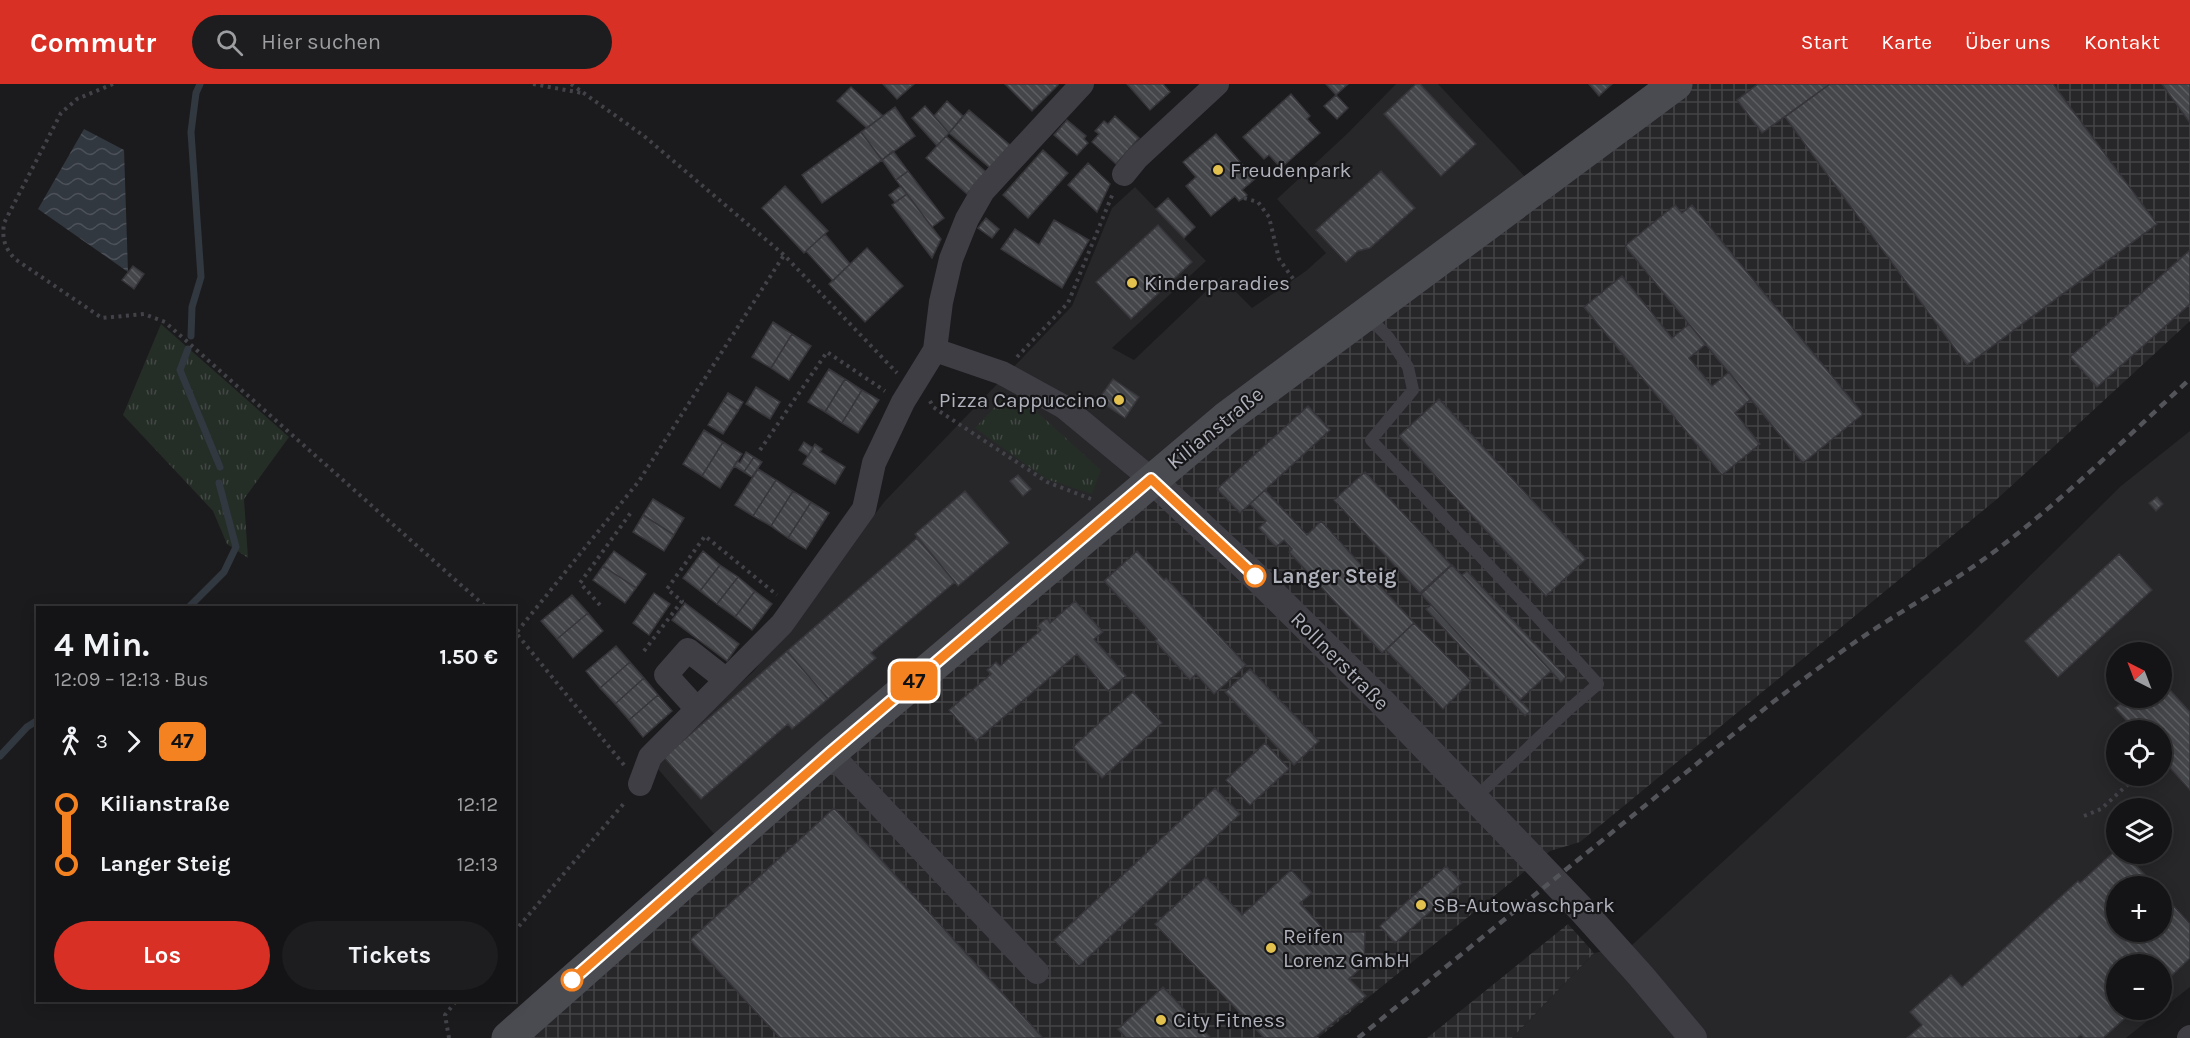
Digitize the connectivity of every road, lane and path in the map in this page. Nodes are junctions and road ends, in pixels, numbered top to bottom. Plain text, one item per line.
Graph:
1 (113, 84) edge
2 (533, 84) edge
3 (571, 84) edge
4 (1217, 84) edge
5 (1676, 84) edge
6 (1077, 86) edge
7 (585, 94) junction
8 (1124, 174) joint
9 (1244, 198) dead end
10 (784, 255) junction
11 (1294, 280) dead end
12 (1366, 314) junction
13 (935, 350) junction
14 (1002, 373) junction
15 (911, 388) junction
16 (760, 450) dead end
17 (1151, 479) junction
18 (633, 511) dead end
19 (1110, 514) junction
20 (600, 604) dead end
21 (485, 606) edge
22 (794, 608) junction
23 (516, 632) edge
24 (516, 634) edge
25 (644, 651) dead end
26 (725, 679) junction
27 (697, 709) junction
28 (830, 753) junction
29 (640, 784) junction
30 (2126, 786) edge
31 (1475, 798) junction
32 (2084, 816) dead end
33 (516, 931) edge
34 (1037, 972) dead end
35 (455, 1002) edge
36 (449, 1038) edge
37 (508, 1038) edge
38 (1693, 1038) edge

1 - 21 path
2 - 7 path
3 - 7 path
4 - 8 street
5 - 12 main road, Kilianstraße
6 - 13 street
7 - 10 path
8 - 14 path
9 - 11 path
10 - 15 path
10 - 23 path
12 - 17 main road, Kilianstraße
12 - 31 lane
13 - 14 street, Rollnerstraße
13 - 15 street
14 - 17 street, Rollnerstraße
15 - 16 path
15 - 19 path
15 - 22 street
17 - 19 main road, Kilianstraße
17 - 31 street, Rollnerstraße
18 - 20 path
19 - 28 main road, Kilianstraße
22 - 25 path
22 - 26 street
24 - 29 path
26 - 27 street
26 - 27 street
27 - 29 street
28 - 34 street
28 - 37 main road, Kilianstraße
29 - 33 path
30 - 32 path
31 - 38 street, Rollnerstraße
35 - 36 path

